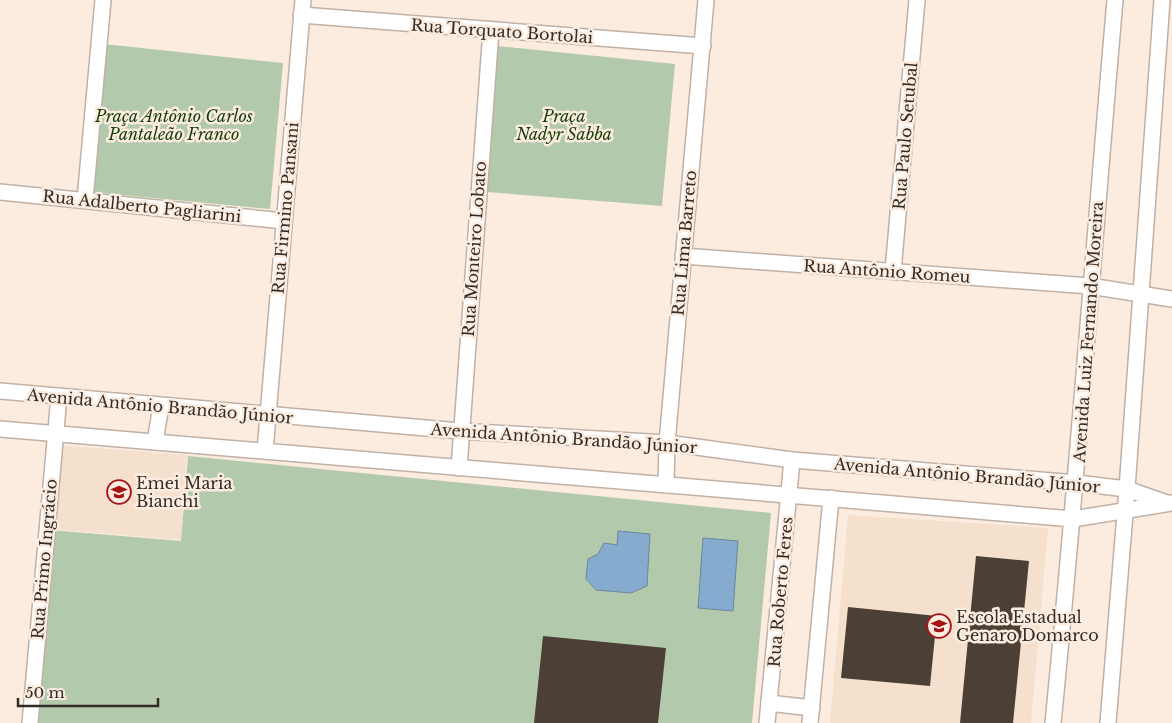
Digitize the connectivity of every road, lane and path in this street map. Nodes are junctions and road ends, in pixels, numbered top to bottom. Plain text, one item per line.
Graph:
1 (103, 0) edge
2 (303, 0) edge
3 (706, 0) edge
4 (917, 0) edge
5 (1116, 0) edge
6 (1162, 0) edge
7 (302, 15) junction
8 (491, 30) junction
9 (703, 46) junction
10 (0, 192) edge
11 (85, 200) junction
12 (284, 221) junction
13 (683, 256) junction
14 (893, 271) junction
15 (1090, 286) junction
16 (1141, 296) junction
17 (1172, 299) edge
18 (0, 391) edge
19 (59, 396) junction
20 (161, 406) junction
21 (268, 416) junction
22 (0, 429) edge
23 (460, 431) junction
24 (56, 434) junction
25 (155, 442) junction
26 (667, 443) junction
27 (265, 451) junction
28 (792, 460) junction
29 (459, 468) junction
30 (1076, 483) junction
31 (666, 485) junction
32 (1127, 489) junction
33 (789, 495) junction
34 (831, 498) junction
35 (1170, 503) edge
36 (1126, 512) junction
37 (1074, 519) junction
38 (769, 703) junction
39 (811, 716) edge
40 (30, 723) edge
41 (768, 723) edge
42 (1053, 723) edge
43 (1108, 723) edge

1 - 11 street
2 - 7 street, Rua Firmino Pansani
3 - 9 street, Rua Lima Barreto
4 - 14 street, Rua Paulo Setubal
5 - 15 street, Avenida Luiz Fernando Moreira
6 - 16 street
7 - 8 street, Rua Torquato Bortolai
7 - 12 street, Rua Firmino Pansani
8 - 9 street, Rua Torquato Bortolai
8 - 23 street, Rua Monteiro Lobato
9 - 13 street, Rua Lima Barreto
10 - 11 street, Rua Adalberto Pagliarini
11 - 12 street, Rua Adalberto Pagliarini
12 - 21 street, Rua Firmino Pansani
13 - 14 street, Rua Antônio Romeu
13 - 26 street, Rua Lima Barreto
14 - 15 street, Rua Antônio Romeu
15 - 16 street, Rua Antônio Romeu
15 - 30 street, Avenida Luiz Fernando Moreira
16 - 17 street, Rua Antônio Romeu
16 - 32 street
18 - 19 street, Avenida Antônio Brandão Júnior
19 - 20 street, Avenida Antônio Brandão Júnior
19 - 24 street, Rua Primo Ingrácio
20 - 21 street, Avenida Antônio Brandão Júnior
20 - 25 street
21 - 23 street, Avenida Antônio Brandão Júnior
21 - 27 street, Rua Firmino Pansani
22 - 24 street, Avenida Antônio Brandão Júnior
23 - 26 street, Avenida Antônio Brandão Júnior
23 - 29 street, Rua Monteiro Lobato
24 - 25 street, Avenida Antônio Brandão Júnior
24 - 40 street, Rua Primo Ingrácio
25 - 27 street, Avenida Antônio Brandão Júnior
26 - 28 street, Avenida Antônio Brandão Júnior
26 - 31 street, Rua Lima Barreto
27 - 29 street, Avenida Antônio Brandão Júnior
28 - 30 street, Avenida Antônio Brandão Júnior
28 - 33 street, Rua Roberto Feres
29 - 31 street, Avenida Antônio Brandão Júnior
30 - 32 street, Avenida Antônio Brandão Júnior
30 - 37 street, Avenida Luiz Fernando Moreira
31 - 33 street, Avenida Antônio Brandão Júnior
32 - 35 street, Avenida Antônio Brandão Júnior
32 - 36 street
33 - 34 street, Avenida Antônio Brandão Júnior
33 - 38 street, Rua Roberto Feres
34 - 37 street, Avenida Antônio Brandão Júnior
34 - 39 street
35 - 36 street, Avenida Antônio Brandão Júnior
36 - 37 street, Avenida Antônio Brandão Júnior
36 - 43 street
37 - 42 street, Avenida Luiz Fernando Moreira
38 - 39 street
38 - 41 street, Rua Roberto Feres

